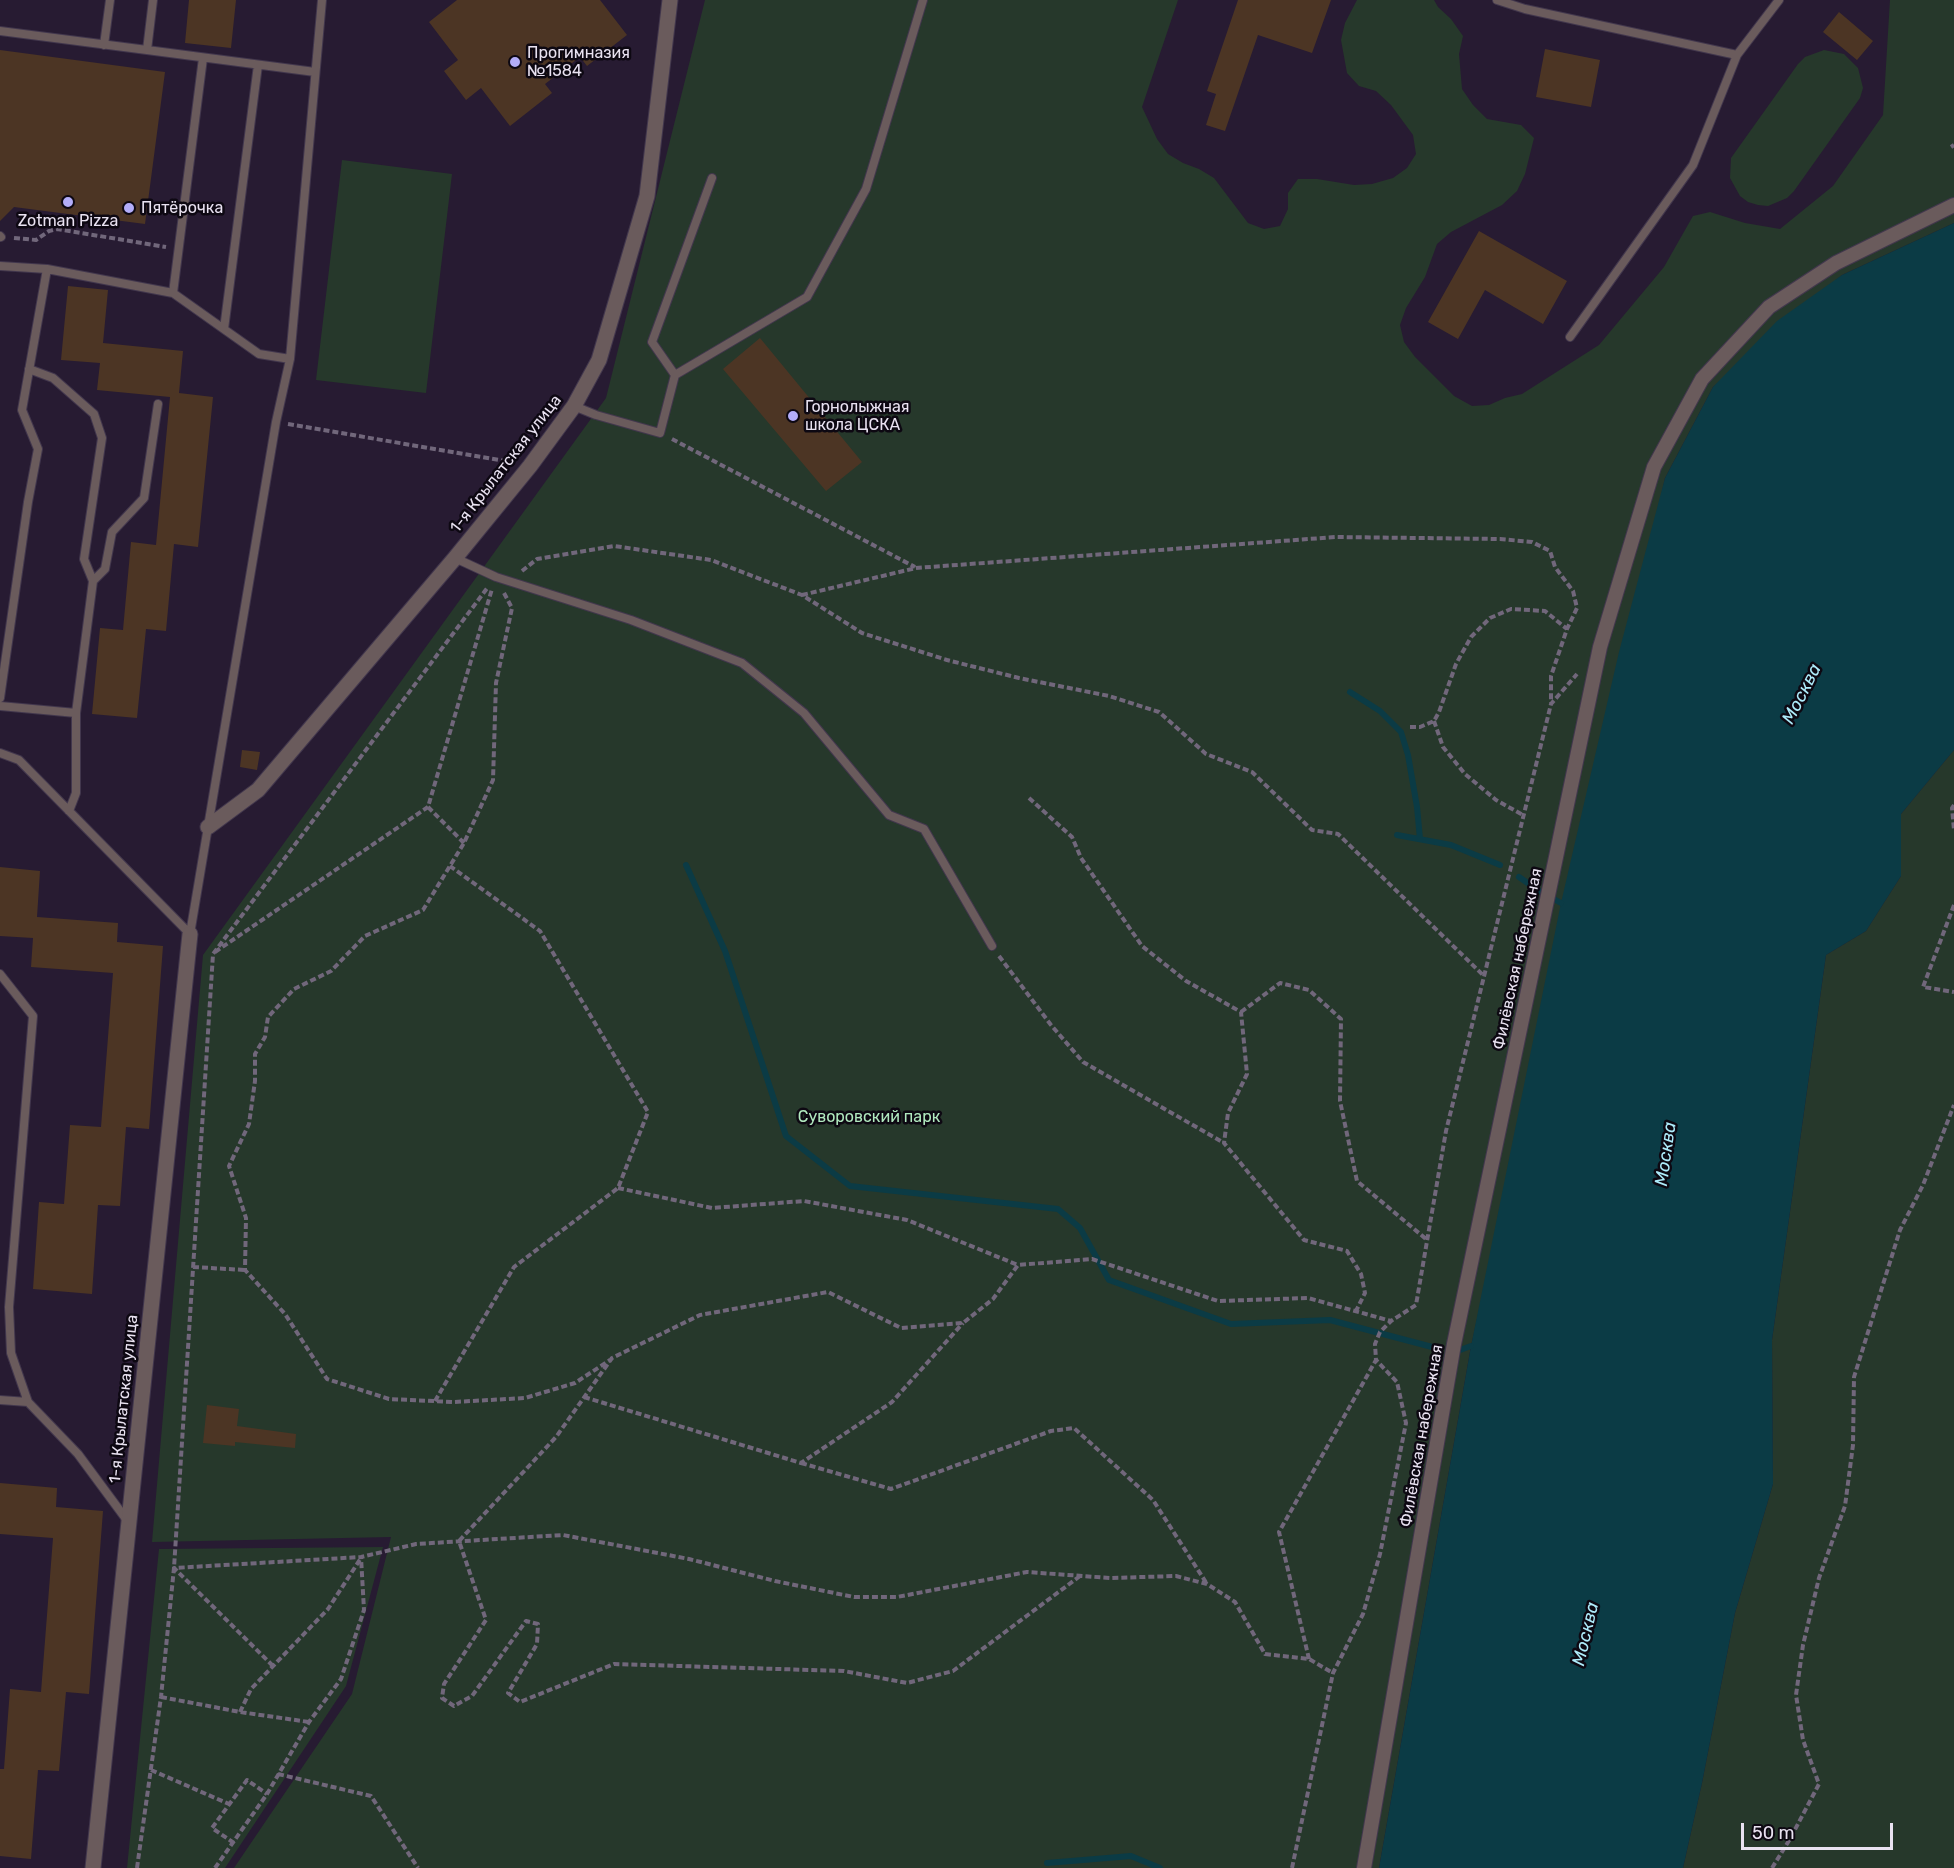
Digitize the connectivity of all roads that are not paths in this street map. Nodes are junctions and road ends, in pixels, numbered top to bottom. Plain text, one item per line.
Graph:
1 (110, 0) edge
2 (153, 0) edge
3 (322, 0) edge
4 (670, 0) edge
5 (923, 0) edge
6 (1497, 0) edge
7 (1779, 0) edge
8 (0, 32) edge
9 (104, 45) junction
10 (147, 50) junction
11 (1737, 55) junction
12 (203, 58) junction
13 (258, 65) junction
14 (315, 72) junction
15 (712, 178) dead end
16 (1954, 205) edge
17 (0, 266) edge
18 (47, 269) junction
19 (173, 293) junction
20 (224, 329) junction
21 (1570, 337) dead end
22 (290, 359) junction
23 (30, 369) junction
24 (675, 375) junction
25 (159, 404) dead end
26 (574, 406) junction
27 (455, 558) junction
28 (93, 582) junction
29 (0, 698) edge
30 (0, 706) edge
31 (76, 713) junction
32 (0, 753) edge
33 (69, 811) junction
34 (208, 827) junction
35 (190, 934) junction
36 (992, 946) road end
37 (0, 974) edge
38 (0, 1400) edge
39 (28, 1402) junction
40 (130, 1524) junction
41 (93, 1868) edge
42 (1364, 1868) edge

1 - 9 lane
2 - 10 lane
3 - 14 lane
4 - 26 street, 1-я Крылатская улица
5 - 24 lane
6 - 11 lane
7 - 11 lane
8 - 9 lane
9 - 10 lane
10 - 12 lane
11 - 21 lane
12 - 13 lane
12 - 19 lane
13 - 14 lane
13 - 20 lane
14 - 22 lane
15 - 24 lane
16 - 42 street, Филёвская набережная
17 - 18 lane
18 - 19 lane
18 - 23 lane
19 - 20 lane
20 - 22 lane
22 - 34 lane
23 - 28 lane
23 - 29 lane
24 - 26 lane
25 - 28 lane
26 - 27 street, 1-я Крылатская улица
27 - 34 street, 1-я Крылатская улица
27 - 36 lane
28 - 31 lane
30 - 31 lane
31 - 33 lane
32 - 33 lane
33 - 35 lane
34 - 35 lane
35 - 40 street, 1-я Крылатская улица
37 - 39 lane
38 - 39 lane
39 - 40 lane
40 - 41 street, 1-я Крылатская улица

